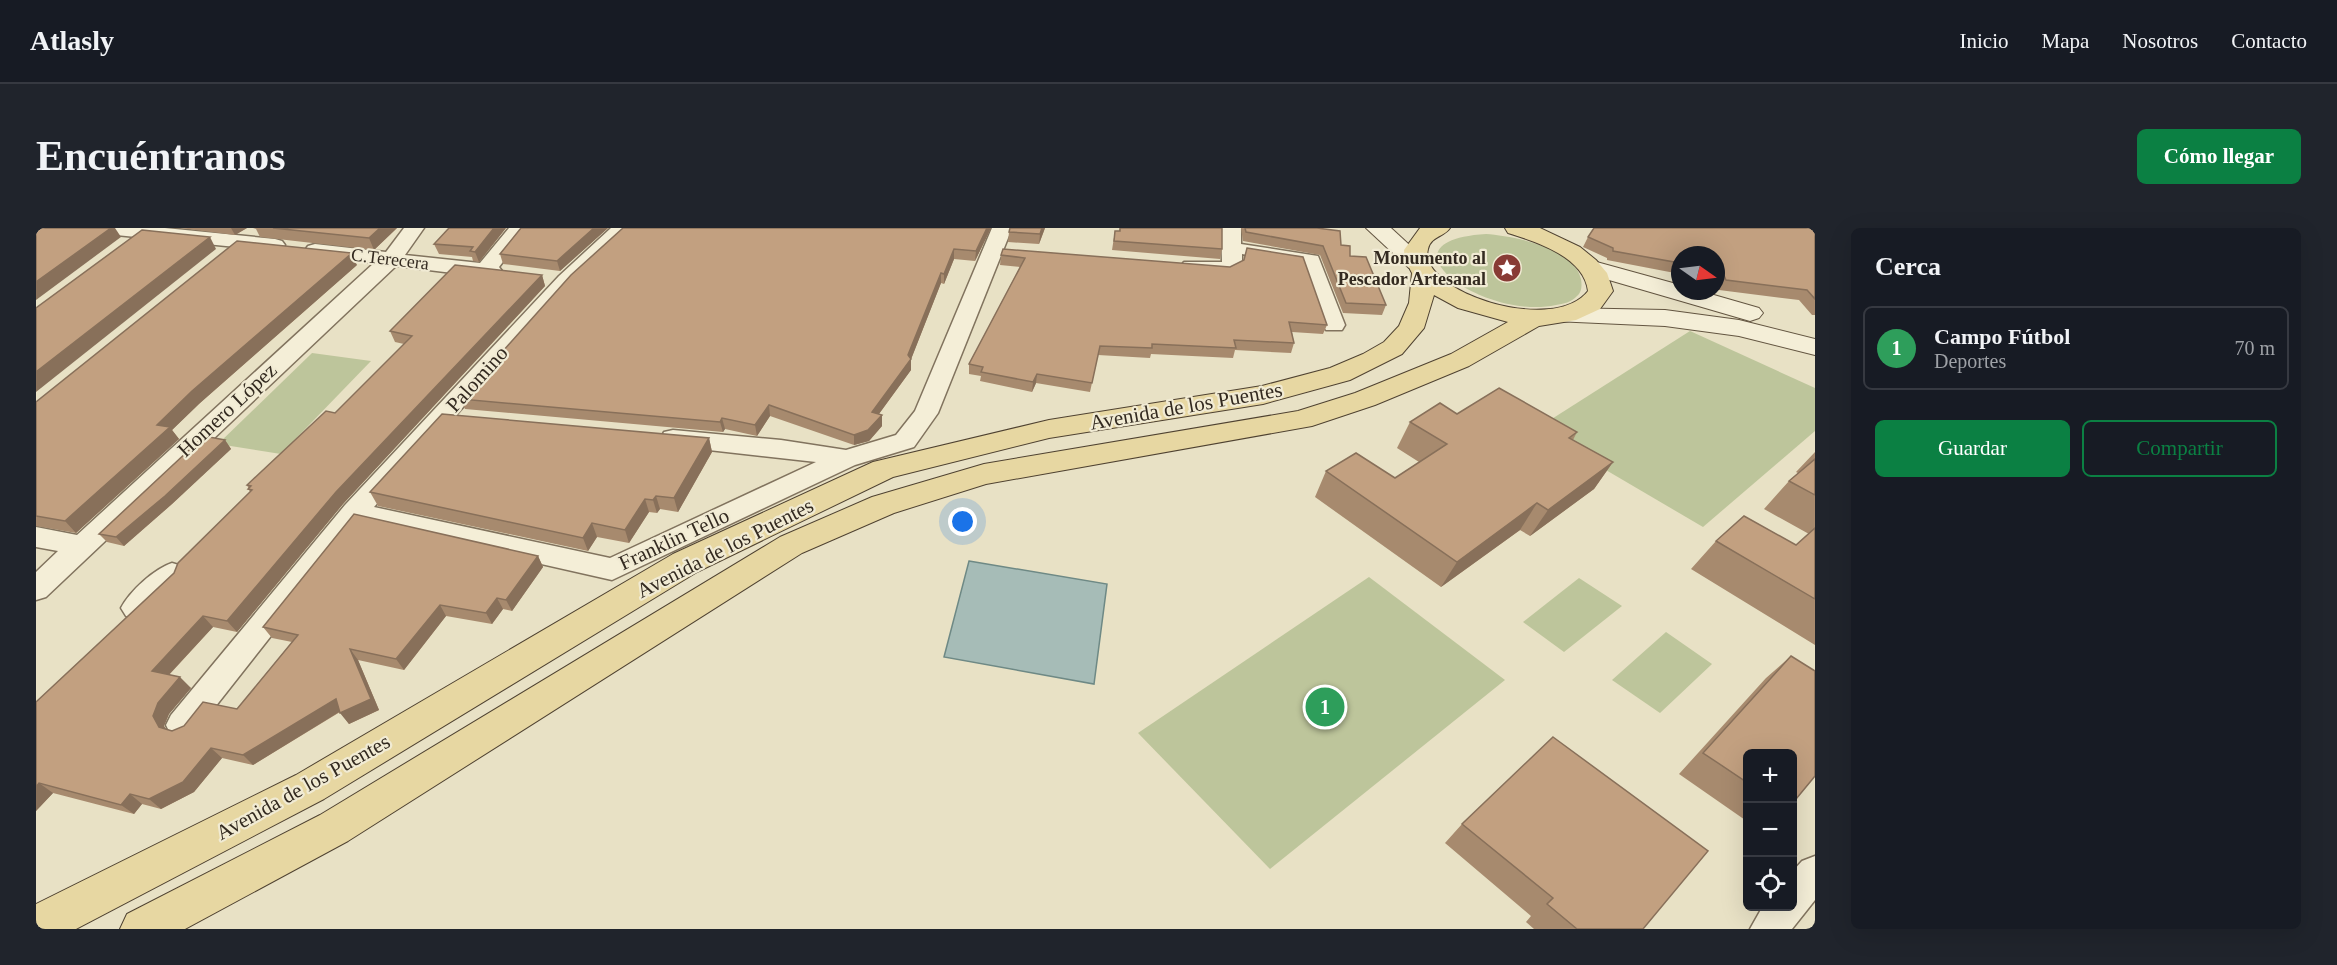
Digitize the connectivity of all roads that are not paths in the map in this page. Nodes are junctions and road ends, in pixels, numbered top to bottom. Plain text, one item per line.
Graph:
1 (106, 228) edge
2 (414, 228) edge
3 (519, 228) edge
4 (623, 228) edge
5 (1002, 228) edge
6 (1377, 228) edge
7 (1439, 228) edge
8 (1516, 228) edge
9 (149, 230) edge
10 (250, 235) edge
11 (1232, 238) edge
12 (118, 252) edge
13 (222, 257) edge
14 (391, 259) junction
15 (1171, 264) edge
16 (1420, 268) junction
17 (1593, 268) junction
18 (485, 271) junction
19 (508, 273) edge
20 (1549, 317) junction
21 (1334, 325) dead end
22 (1808, 337) edge
23 (653, 436) edge
24 (846, 459) junction
25 (354, 512) junction
26 (36, 537) edge
27 (82, 546) junction
28 (172, 574) edge
29 (36, 589) edge
30 (112, 631) edge
31 (182, 725) edge
32 (1804, 889) edge
33 (36, 927) edge
34 (142, 929) edge
35 (1768, 929) edge

1 - 9 street, C.Terecera
2 - 14 street, Homero López
3 - 18 street
4 - 25 street, Palomino
5 - 24 street, Franklin Tello
6 - 16 main road
7 - 16 main road, Avenida de los Puentes
8 - 17 main road
9 - 10 street, C.Terecera
9 - 12 street
10 - 13 street
10 - 14 street, C.Terecera
11 - 15 street
11 - 21 street
14 - 18 street, C.Terecera
14 - 27 street, Homero López
16 - 20 main road
16 - 33 main road, Avenida de los Puentes
17 - 20 main road, Avenida de los Puentes
17 - 22 main road
18 - 19 street, C.Terecera
20 - 22 main road
20 - 34 main road, Avenida de los Puentes
23 - 24 street
24 - 25 street, Franklin Tello
25 - 31 street, Palomino
26 - 27 street
27 - 29 street, Homero López
28 - 30 street
32 - 35 street

